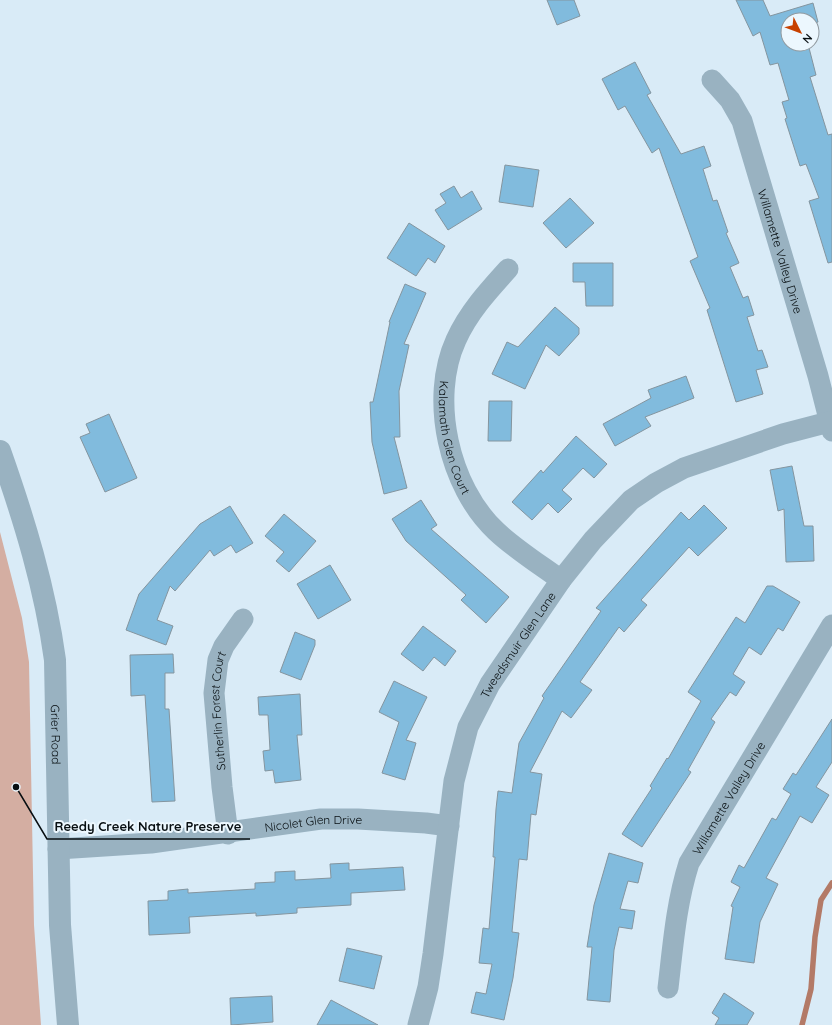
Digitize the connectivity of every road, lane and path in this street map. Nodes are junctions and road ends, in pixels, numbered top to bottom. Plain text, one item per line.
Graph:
1 (712, 80) dead end
2 (508, 269) dead end
3 (831, 426) edge
4 (0, 451) edge
5 (561, 580) junction
6 (243, 619) dead end
7 (832, 625) edge
8 (449, 826) junction
9 (228, 834) junction
10 (58, 849) junction
11 (668, 988) dead end
12 (68, 1025) edge
13 (418, 1025) edge

1 - 3 street, Willamette Valley Drive
2 - 5 street, Kalamath Glen Court
3 - 5 street, Tweedsmuir Glen Lane
4 - 10 street, Grier Road
5 - 8 street, Tweedsmuir Glen Lane
6 - 9 street, Sutherlin Forest Court
7 - 11 street, Willamette Valley Drive
8 - 9 street, Nicolet Glen Drive
8 - 13 street, Tweedsmuir Glen Lane
9 - 10 street, Nicolet Glen Drive
10 - 12 street, Grier Road

